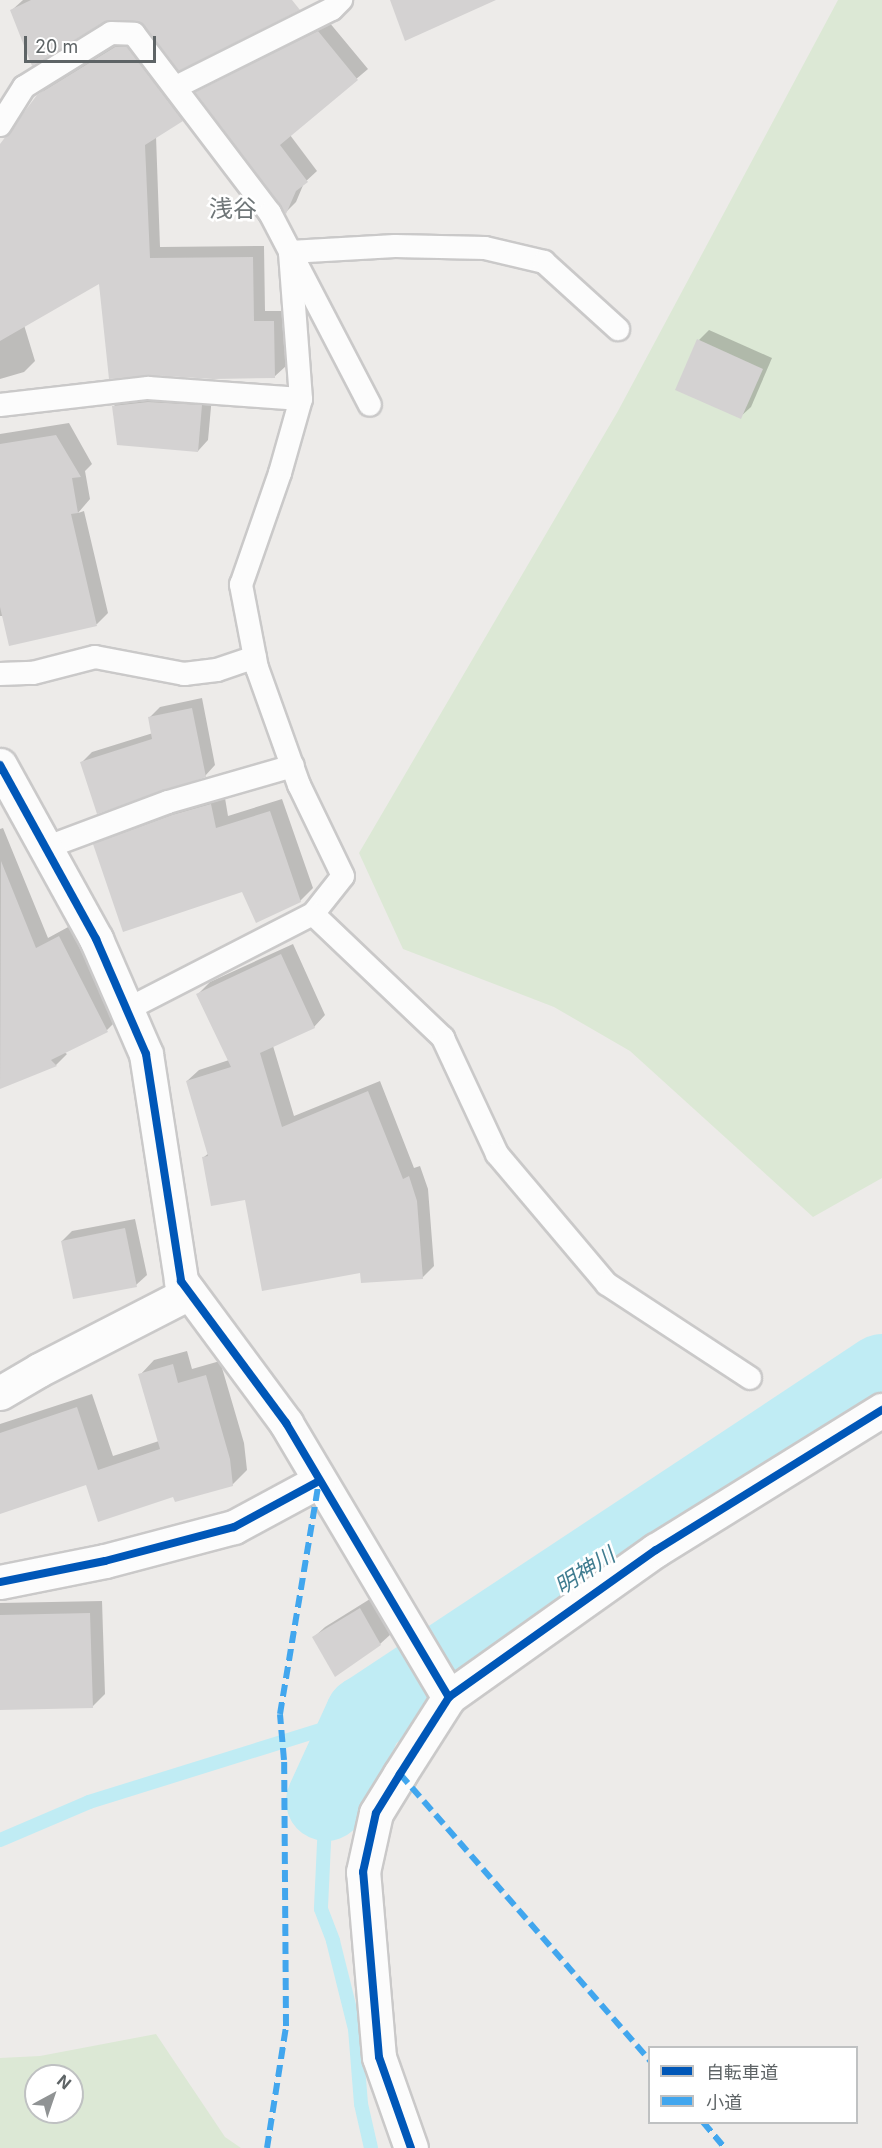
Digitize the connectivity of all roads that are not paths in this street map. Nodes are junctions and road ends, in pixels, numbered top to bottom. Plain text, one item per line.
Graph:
1 (341, 0) edge
2 (176, 87) junction
3 (0, 125) edge
4 (290, 252) junction
5 (618, 329) dead end
6 (301, 399) junction
7 (0, 405) edge
8 (370, 405) dead end
9 (255, 657) junction
10 (0, 674) edge
11 (0, 765) edge
12 (293, 766) junction
13 (45, 848) junction
14 (313, 914) junction
15 (126, 1010) junction
16 (189, 1293) junction
17 (750, 1378) dead end
18 (0, 1393) edge
19 (882, 1410) edge
20 (319, 1481) junction
21 (0, 1582) edge
22 (448, 1696) junction
23 (411, 2148) edge

1 - 2 lane
2 - 3 lane
2 - 4 lane
4 - 5 lane
4 - 6 lane
4 - 8 lane
6 - 7 lane
6 - 9 lane
9 - 10 lane
9 - 12 lane
11 - 13 street
12 - 13 lane
12 - 14 lane
13 - 15 street
14 - 15 lane
14 - 17 lane
15 - 16 street
16 - 18 street
16 - 20 street
19 - 22 street
20 - 21 street
20 - 22 street
22 - 23 street

